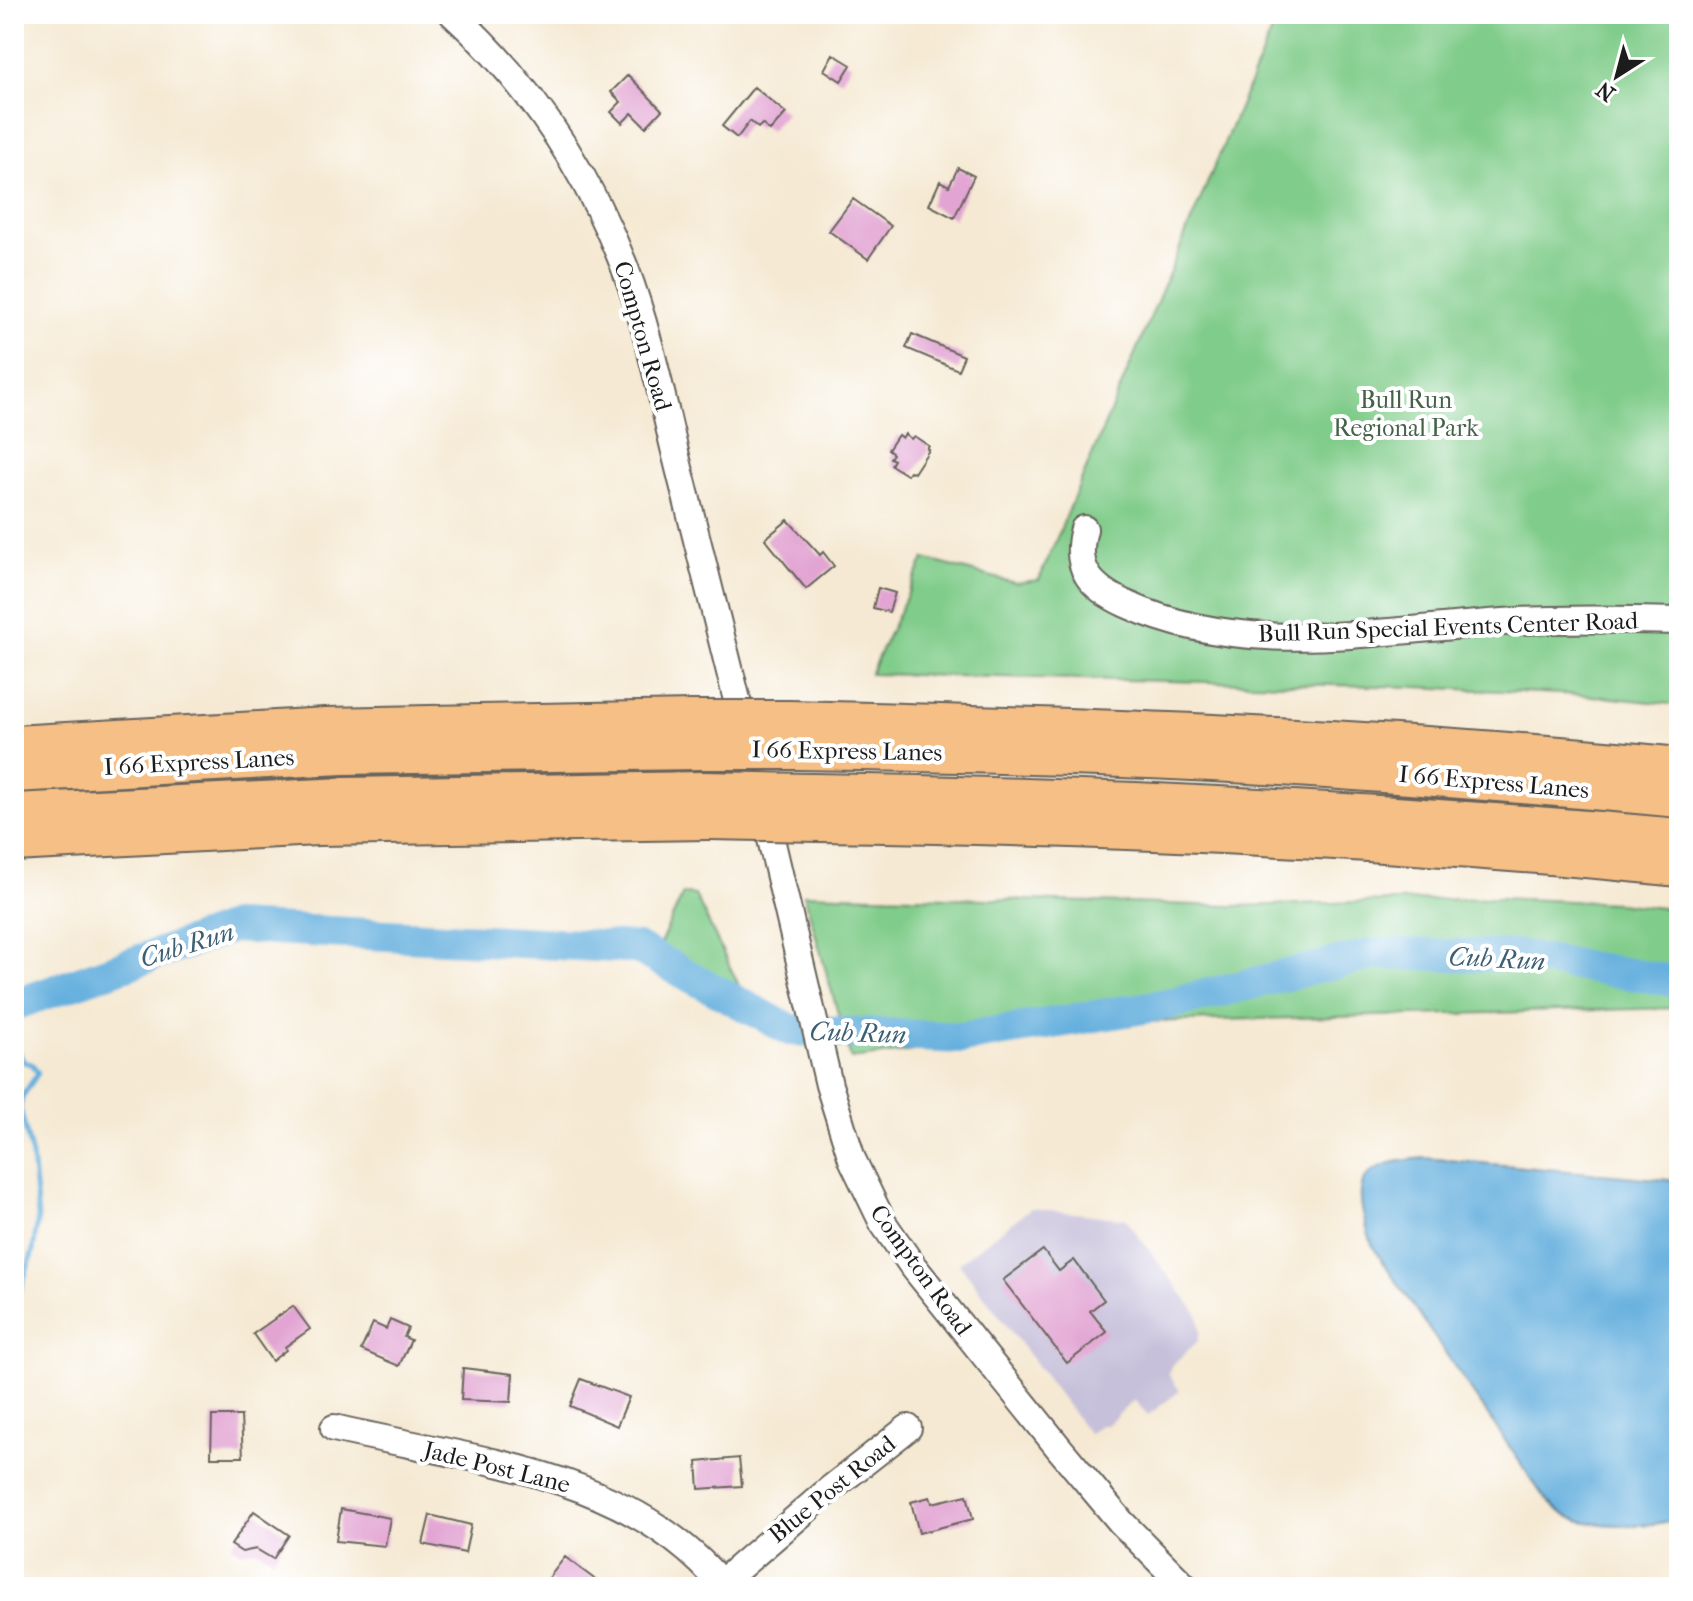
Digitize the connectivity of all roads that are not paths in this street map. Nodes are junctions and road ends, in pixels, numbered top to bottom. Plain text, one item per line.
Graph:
1 (453, 14) edge
2 (1084, 529) dead end
3 (1679, 621) edge
4 (738, 704) dead end
5 (695, 735) junction
6 (792, 735) junction
7 (14, 745) edge
8 (1679, 767) edge
9 (14, 773) edge
10 (1679, 798) edge
11 (705, 806) junction
12 (816, 807) junction
13 (14, 813) edge
14 (1679, 838) edge
15 (771, 839) dead end
16 (14, 842) edge
17 (1679, 867) edge
18 (334, 1428) dead end
19 (908, 1428) dead end
20 (723, 1585) edge
21 (1185, 1587) edge

1 - 4 street, Compton Road
2 - 3 street, Bull Run Special Events Center Road
5 - 6 highway, bridge
5 - 7 highway
5 - 9 highway, I 66 Express Lanes
6 - 8 highway
6 - 10 highway, I 66 Express Lanes
11 - 12 highway, bridge
11 - 13 highway, I 66 Express Lanes
11 - 16 highway
12 - 14 highway, I 66 Express Lanes
12 - 17 highway
15 - 21 street, Compton Road
18 - 20 street, Jade Post Lane
19 - 20 street, Blue Post Road

